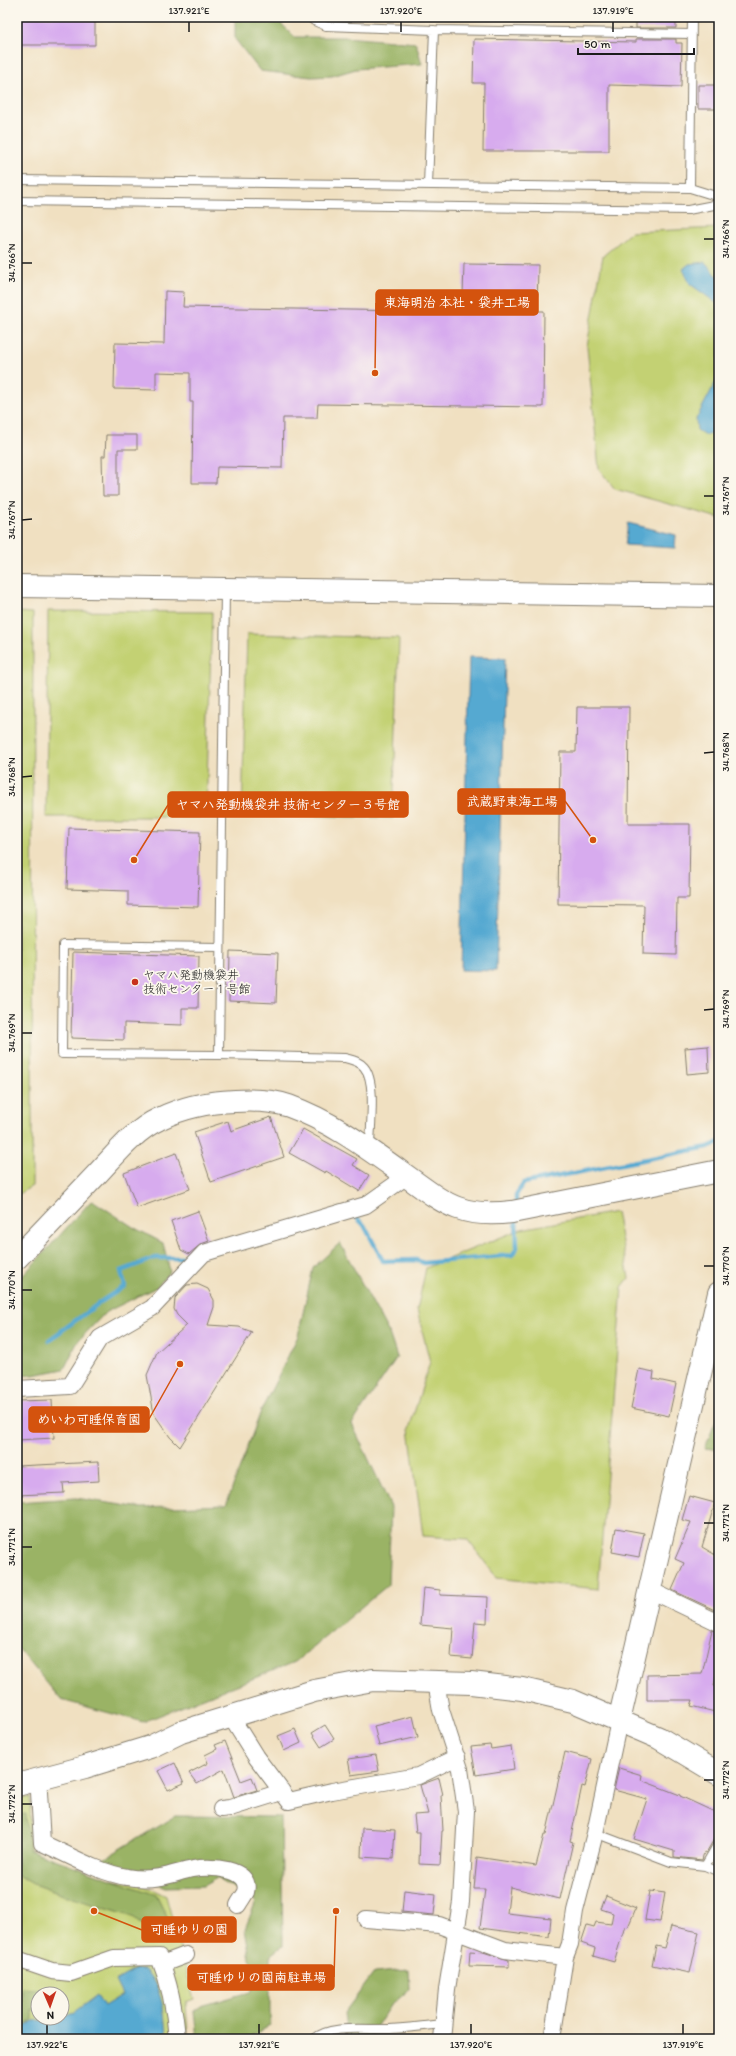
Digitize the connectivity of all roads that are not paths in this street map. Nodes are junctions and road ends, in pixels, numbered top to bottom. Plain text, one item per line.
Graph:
1 (310, 17) edge
2 (692, 17) edge
3 (434, 30) junction
4 (691, 34) junction
5 (17, 180) edge
6 (428, 185) junction
7 (690, 188) junction
8 (719, 197) edge
9 (17, 201) edge
10 (719, 204) edge
11 (17, 586) edge
12 (225, 590) junction
13 (719, 596) edge
14 (220, 947) junction
15 (219, 1055) junction
16 (370, 1150) junction
17 (719, 1171) edge
18 (407, 1176) junction
19 (17, 1258) edge
20 (719, 1293) edge
21 (17, 1389) edge
22 (650, 1590) junction
23 (719, 1623) edge
24 (436, 1682) junction
25 (231, 1717) junction
26 (619, 1721) junction
27 (457, 1757) junction
28 (719, 1774) edge
29 (26, 1782) edge
30 (281, 1790) junction
31 (221, 1809) dead end
32 (595, 1833) junction
33 (719, 1842) edge
34 (705, 1866) junction
35 (719, 1872) edge
36 (238, 1905) dead end
37 (366, 1919) dead end
38 (457, 1931) junction
39 (186, 1955) dead end
40 (565, 1957) junction
41 (17, 1959) edge
42 (162, 1964) junction
43 (442, 2032) edge
44 (177, 2039) edge
45 (314, 2039) edge
46 (552, 2039) edge

1 - 3 lane
2 - 4 lane
3 - 4 lane
3 - 6 lane
4 - 7 lane
5 - 6 lane
6 - 7 lane
7 - 8 lane
9 - 10 lane
11 - 12 street
12 - 13 street
12 - 14 lane
14 - 15 lane
14 - 15 lane
15 - 16 lane
16 - 18 street
16 - 19 street
17 - 18 street
18 - 21 street
20 - 22 street
22 - 23 street
22 - 26 street
24 - 25 street
24 - 26 street
24 - 27 street
25 - 29 street
25 - 30 street
26 - 28 street
26 - 32 street
27 - 30 street
27 - 38 street
29 - 36 street
30 - 31 street
32 - 34 lane
32 - 40 street
33 - 34 lane
34 - 35 lane
37 - 38 street
38 - 40 street
38 - 43 street
39 - 42 street
40 - 46 street
41 - 42 street
42 - 44 street
43 - 45 lane

